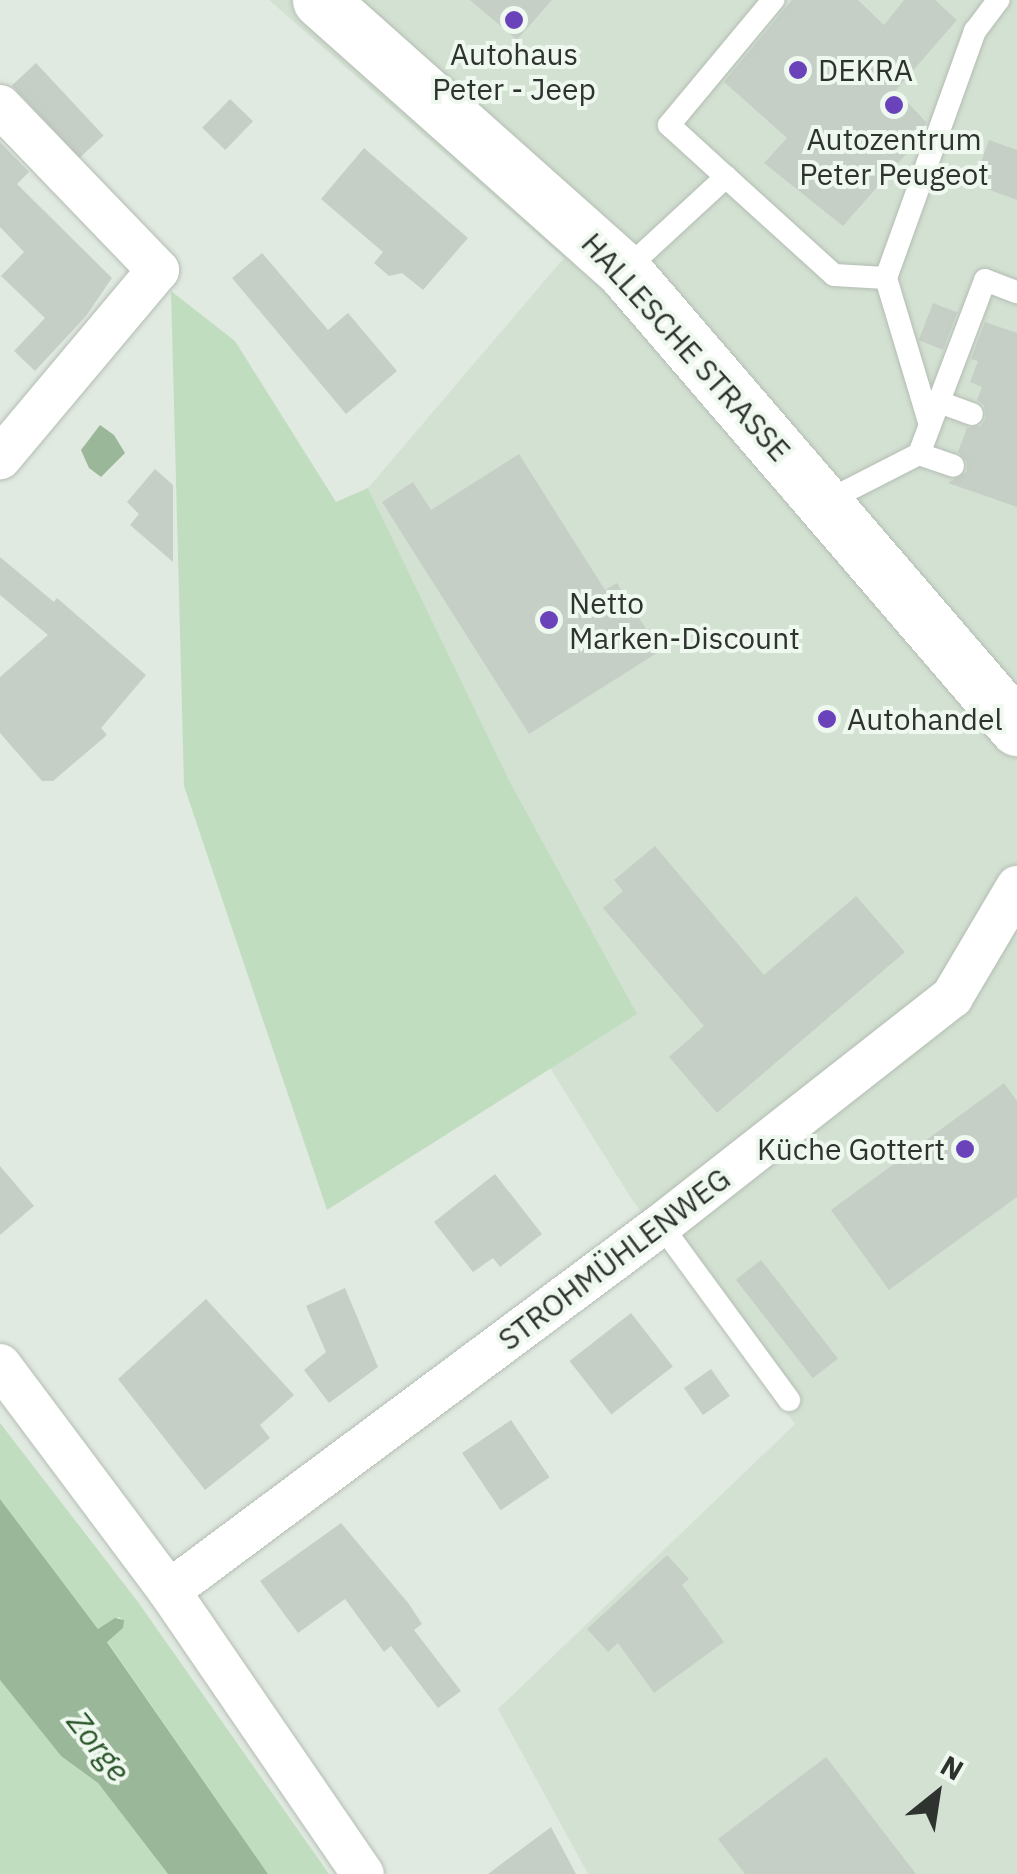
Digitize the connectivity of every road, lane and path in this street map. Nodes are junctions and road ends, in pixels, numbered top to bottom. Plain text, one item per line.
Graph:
1 (320, 0) edge
2 (774, 0) edge
3 (998, 0) edge
4 (0, 106) edge
5 (726, 177) junction
6 (624, 271) junction
7 (886, 278) junction
8 (1017, 292) edge
9 (939, 402) junction
10 (972, 414) dead end
11 (930, 425) junction
12 (919, 454) junction
13 (0, 458) edge
14 (954, 466) dead end
15 (825, 502) junction
16 (1017, 728) edge
17 (1017, 887) edge
18 (661, 1225) junction
19 (0, 1365) edge
20 (790, 1400) dead end
21 (169, 1591) junction
22 (362, 1874) edge

1 - 6 main road, HALLESCHE STRASSE
2 - 5 lane
3 - 7 lane
4 - 13 street
5 - 6 lane
5 - 7 lane
6 - 15 main road, HALLESCHE STRASSE
7 - 11 lane
8 - 9 lane
9 - 10 lane
9 - 11 lane
11 - 12 lane
12 - 14 lane
12 - 15 lane
15 - 16 main road, HALLESCHE STRASSE
17 - 18 street, STROHMÜHLENWEG
18 - 20 lane
18 - 21 street, STROHMÜHLENWEG
19 - 21 street
21 - 22 street

